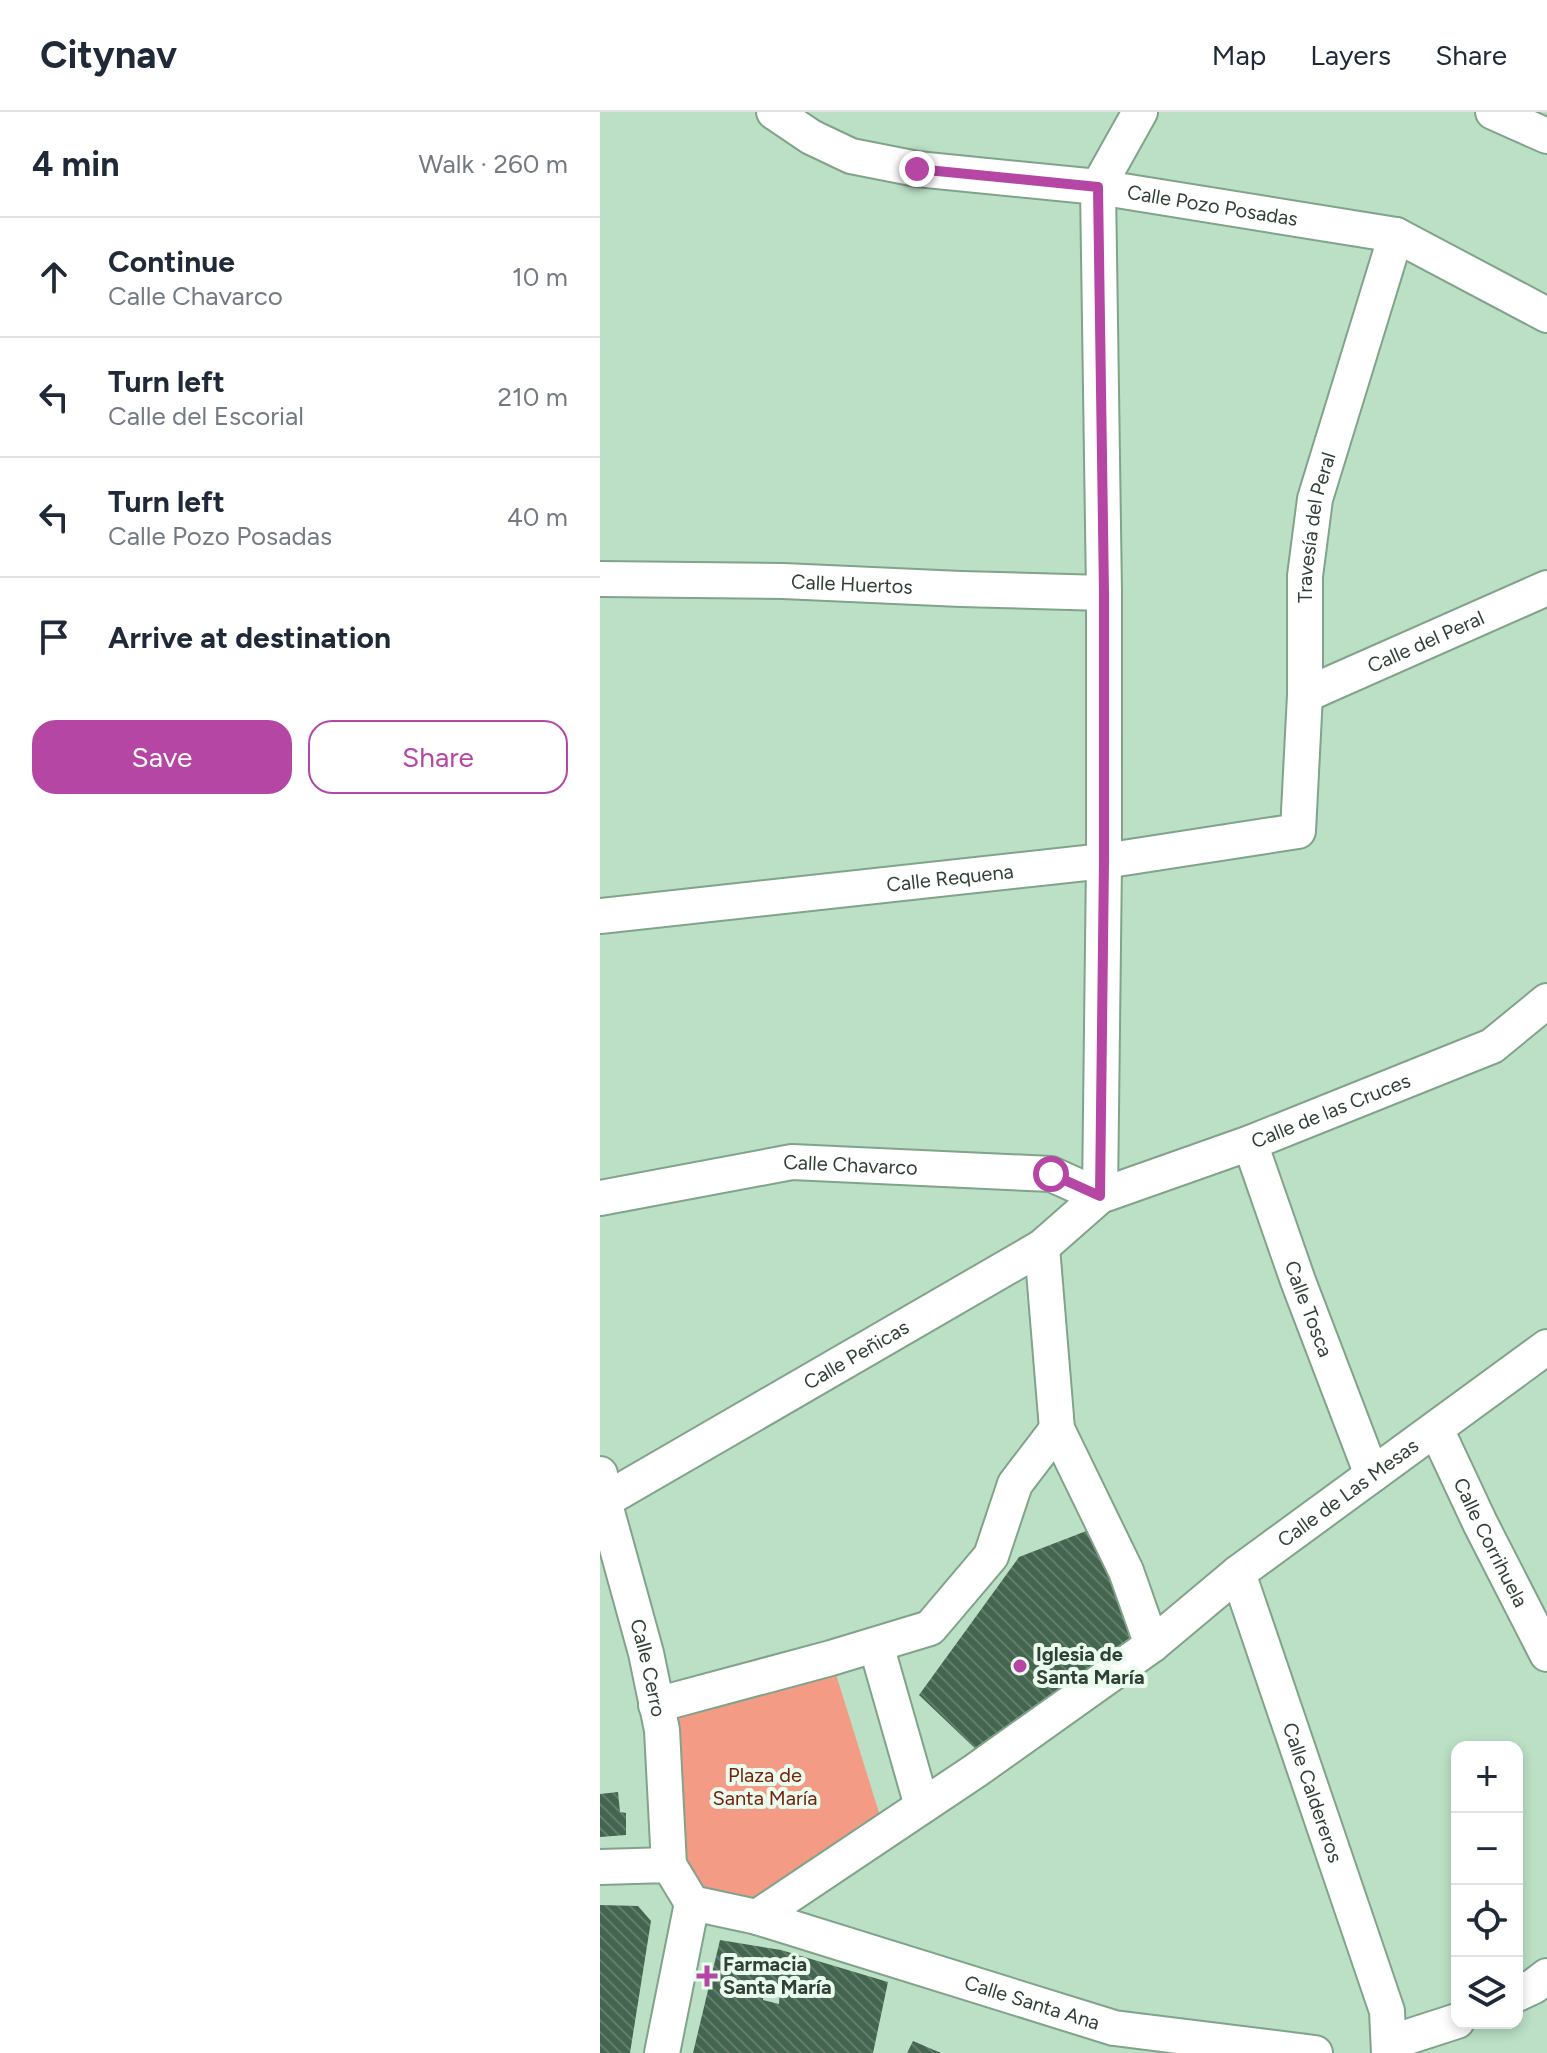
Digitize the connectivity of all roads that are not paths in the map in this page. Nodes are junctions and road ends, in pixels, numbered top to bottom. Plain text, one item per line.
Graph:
1 (775, 112) edge
2 (1140, 112) edge
3 (1493, 112) edge
4 (1547, 136) edge
5 (1098, 187) junction
6 (1396, 235) junction
7 (1547, 315) edge
8 (600, 579) edge
9 (1547, 588) edge
10 (1104, 593) junction
11 (1305, 695) junction
12 (1298, 831) joint
13 (1104, 861) junction
14 (600, 916) edge
15 (1547, 1001) edge
16 (1250, 1143) junction
17 (1100, 1196) junction
18 (600, 1198) edge
19 (1042, 1247) junction
20 (1547, 1347) edge
21 (1057, 1429) junction
22 (1436, 1429) junction
23 (1372, 1475) junction
24 (601, 1493) edge
25 (1238, 1573) junction
26 (876, 1645) junction
27 (1152, 1645) junction
28 (1547, 1654) edge
29 (656, 1705) junction
30 (922, 1806) junction
31 (669, 1865) junction
32 (600, 1867) edge
33 (692, 1903) junction
34 (757, 1917) junction
35 (1547, 1976) edge
36 (1523, 1991) edge
37 (1451, 2022) edge
38 (1388, 2036) edge
39 (662, 2053) edge
40 (1315, 2053) edge

1 - 5 street, Calle Pozo Posadas
2 - 5 street
3 - 4 street
5 - 6 street, Calle Pozo Posadas
5 - 10 street
6 - 7 street, Calle Pozo Posadas
6 - 11 street, Travesía del Peral
8 - 10 street, Calle Huertos
9 - 11 street, Calle del Peral
10 - 13 street
11 - 12 street, Travesía del Peral
12 - 13 street, Calle Requena
13 - 14 street, Calle Requena
13 - 17 street
15 - 16 street, Calle de las Cruces
16 - 17 street, Calle de las Cruces
16 - 23 street, Calle Tosca
17 - 18 street, Calle Chavarco
17 - 19 street, Calle Peñicas
19 - 21 street
19 - 24 street, Calle Peñicas
20 - 22 street, Calle de Las Mesas
21 - 26 street
21 - 27 street
22 - 23 street, Calle de Las Mesas
22 - 28 street, Calle Corrihuela
23 - 25 street, Calle de Las Mesas
24 - 29 street, Calle Cerro
25 - 27 street, Calle de Las Mesas
25 - 38 street, Calle Caldereros
26 - 29 street
26 - 30 street
27 - 30 street
29 - 31 street, Calle Cerro
30 - 34 street
31 - 32 street
31 - 33 street
33 - 34 street, Calle Santa Ana
33 - 39 street
34 - 40 street, Calle Santa Ana
35 - 36 street
37 - 38 street

